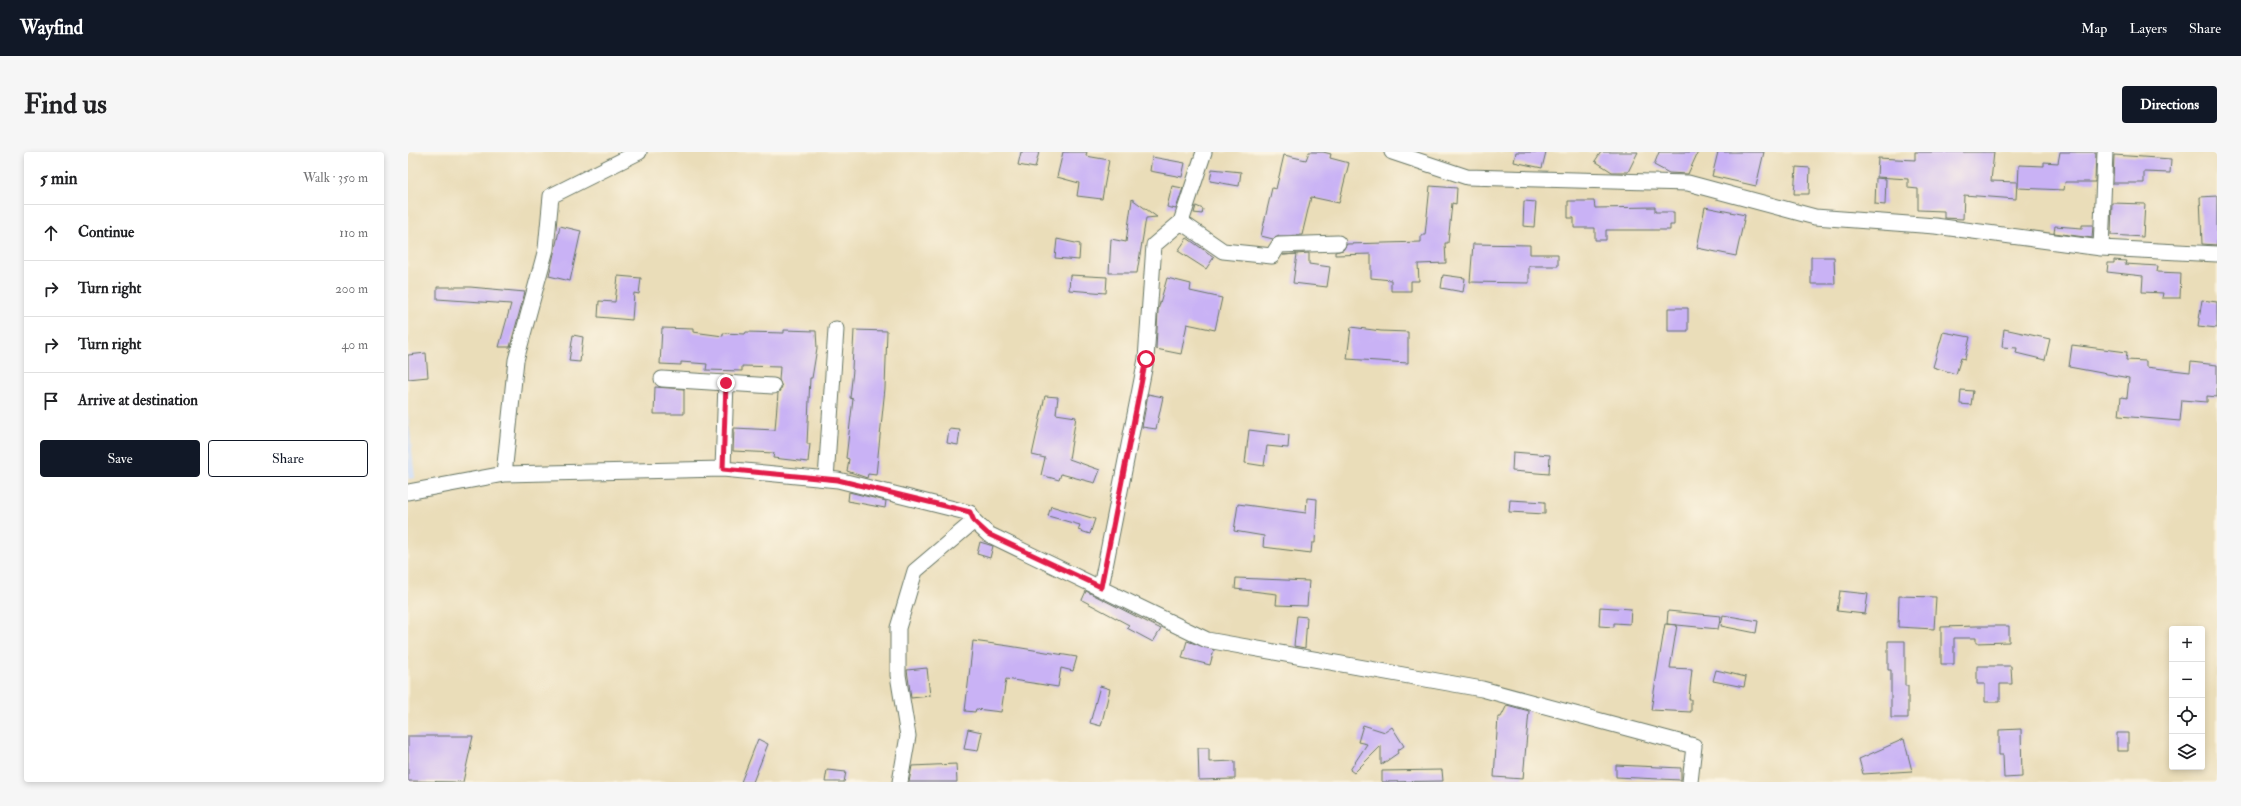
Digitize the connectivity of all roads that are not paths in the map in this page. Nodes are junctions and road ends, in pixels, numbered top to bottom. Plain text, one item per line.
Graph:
1 (638, 152) edge
2 (1204, 152) edge
3 (1392, 152) edge
4 (2105, 152) edge
5 (1181, 222) junction
6 (1338, 243) dead end
7 (2101, 248) junction
8 (2217, 254) edge
9 (836, 329) dead end
10 (662, 379) dead end
11 (726, 383) junction
12 (773, 386) dead end
13 (723, 469) junction
14 (504, 474) junction
15 (826, 479) junction
16 (408, 492) edge
17 (974, 521) junction
18 (1101, 587) junction
19 (900, 782) edge
20 (1690, 782) edge

1 - 14 street
2 - 5 street
3 - 7 street
4 - 7 street
5 - 6 street
5 - 18 street
7 - 8 street
9 - 15 street
10 - 11 street
11 - 12 street
11 - 13 street
13 - 14 street
13 - 15 street
14 - 16 street
15 - 17 street
17 - 18 street
17 - 19 street
18 - 20 street

